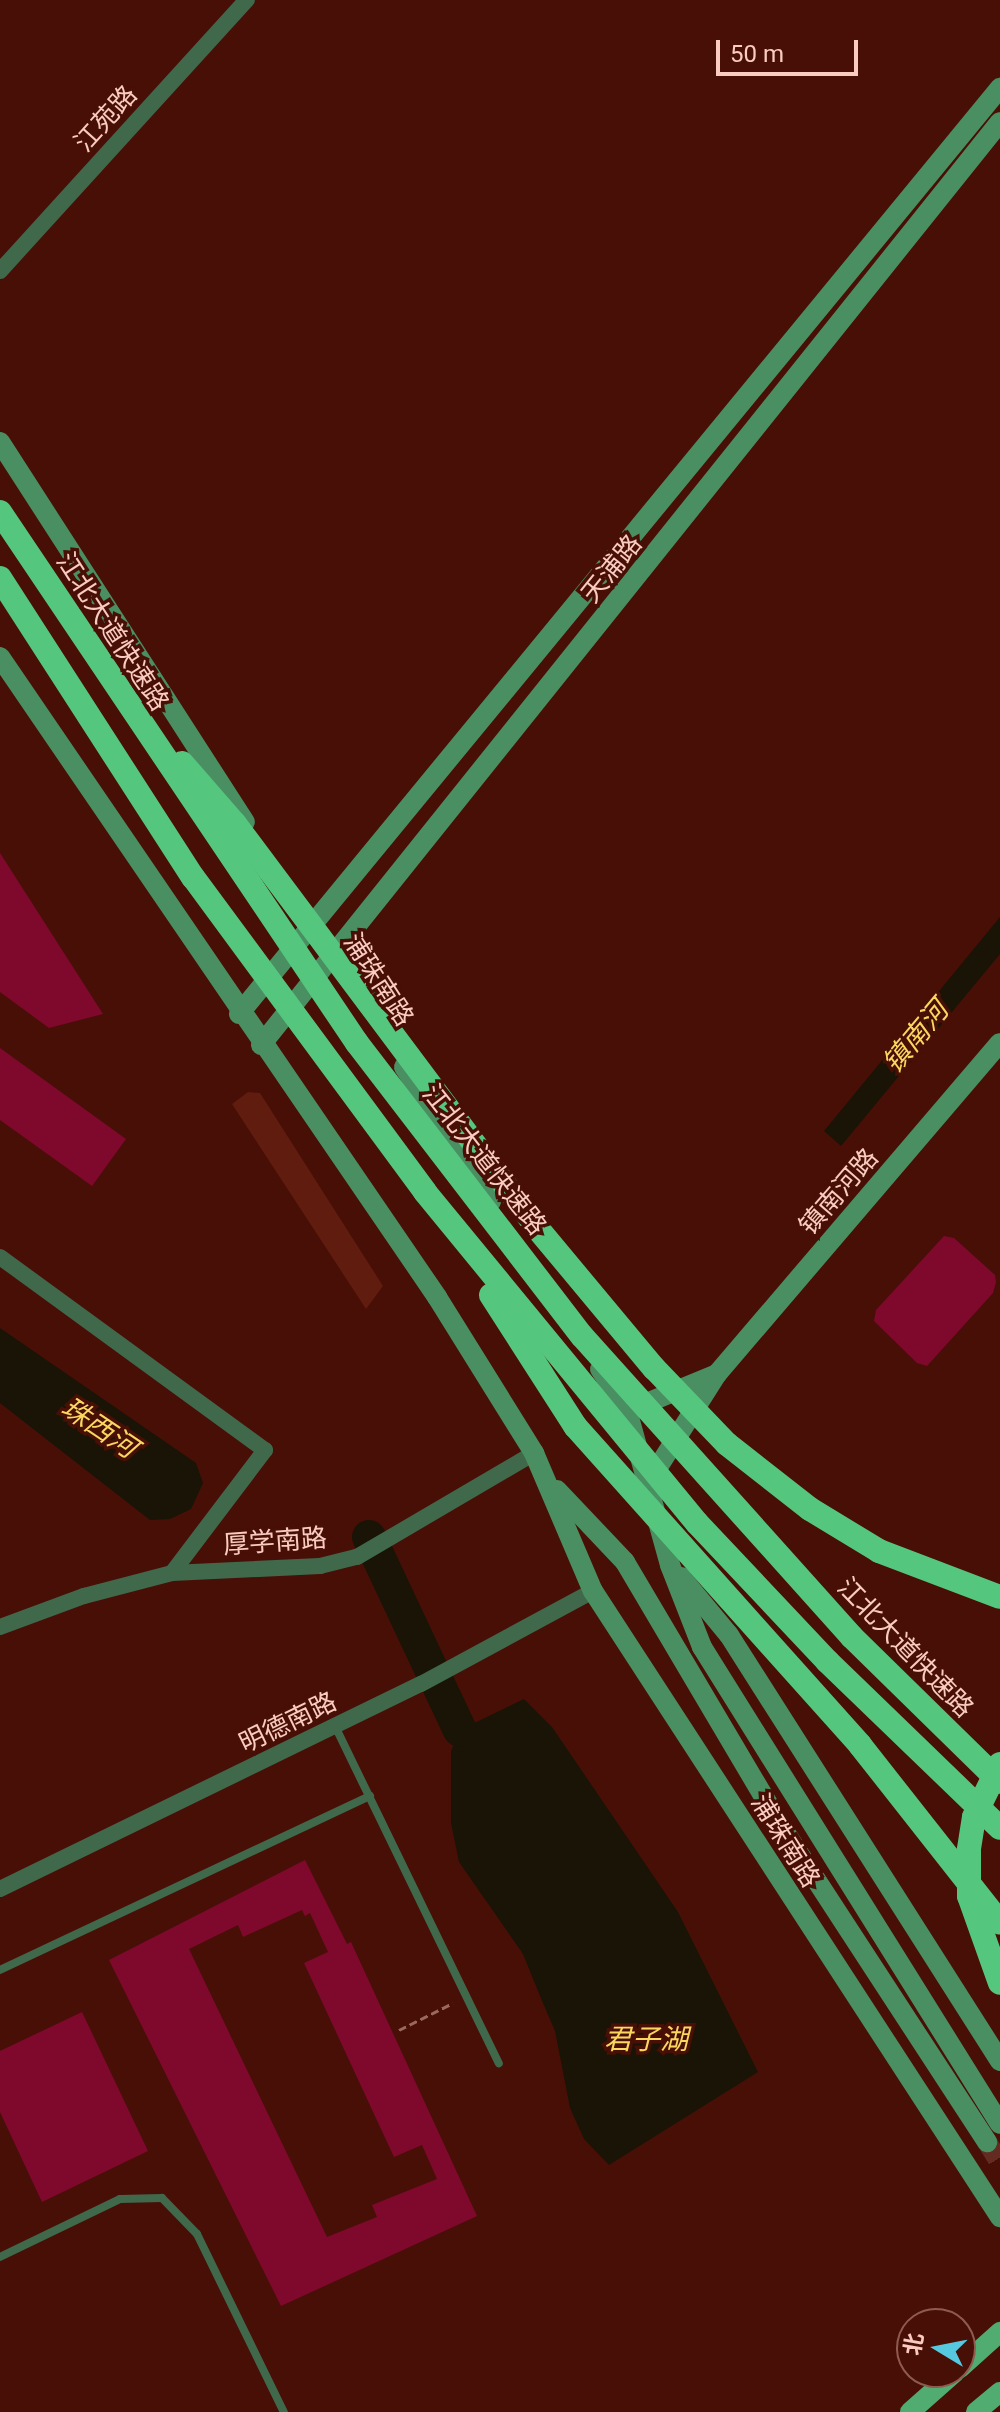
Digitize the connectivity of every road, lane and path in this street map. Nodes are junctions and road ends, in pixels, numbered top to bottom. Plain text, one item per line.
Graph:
1 (247, 0) edge
2 (1000, 88) edge
3 (1000, 122) edge
4 (0, 271) edge
5 (0, 442) edge
6 (0, 512) edge
7 (0, 578) edge
8 (0, 657) edge
9 (107, 677) junction
10 (312, 926) junction
11 (332, 957) junction
12 (239, 1014) junction
13 (1000, 1043) edge
14 (261, 1045) junction
15 (425, 1192) junction
16 (0, 1257) edge
17 (717, 1374) junction
18 (627, 1410) junction
19 (534, 1453) junction
20 (549, 1481) junction
21 (648, 1484) junction
22 (670, 1565) junction
23 (172, 1573) junction
24 (593, 1591) junction
25 (1000, 1597) edge
26 (0, 1627) edge
27 (335, 1726) junction
28 (1000, 1764) edge
29 (1000, 1782) edge
30 (370, 1796) junction
31 (1000, 1828) edge
32 (0, 1889) edge
33 (1000, 1923) edge
34 (1, 1968) edge
35 (1000, 1983) edge
36 (467, 1997) junction
37 (399, 2030) dead end
38 (1000, 2061) edge
39 (499, 2063) dead end
40 (1000, 2124) tunnel mouth
41 (987, 2142) tunnel mouth
42 (1000, 2217) edge
43 (0, 2257) edge
44 (1000, 2332) edge
45 (976, 2354) edge
46 (937, 2388) edge
47 (1000, 2392) edge
48 (284, 2412) edge
49 (910, 2412) edge
50 (976, 2412) edge

1 - 4 street, 江苑路
2 - 10 street
3 - 11 street, 天浦路
5 - 10 street, 浦珠南路
6 - 9 highway, 江北大道快速路, bridge
7 - 15 highway, bridge
8 - 12 street, 浦珠南路
9 - 25 highway, bridge
9 - 29 highway, 江北大道快速路, bridge
10 - 11 street, 浦珠南路
10 - 12 street
11 - 14 street, 天浦路
11 - 18 street, 浦珠南路
12 - 14 street, 浦珠南路
13 - 17 street, 镇南河路
14 - 19 street, 浦珠南路
15 - 31 highway, bridge
15 - 33 highway, bridge
16 - 23 street
17 - 18 street
17 - 21 street, 镇南河路
18 - 21 street, 浦珠南路
19 - 20 street, 浦珠南路
19 - 23 street, 厚学南路
20 - 24 street, 浦珠南路
20 - 41 street, 浦珠南路
21 - 22 street, 浦珠南路
22 - 38 street, 浦珠南路
22 - 40 street, 浦珠南路
23 - 26 street, 厚学南路
24 - 27 street, 明德南路
24 - 42 street, 浦珠南路
27 - 30 lane
27 - 32 street, 明德南路
28 - 35 highway, bridge
30 - 34 lane
30 - 36 lane
36 - 37 path
36 - 39 lane
43 - 48 lane
44 - 45 main road
46 - 49 main road
47 - 50 main road

